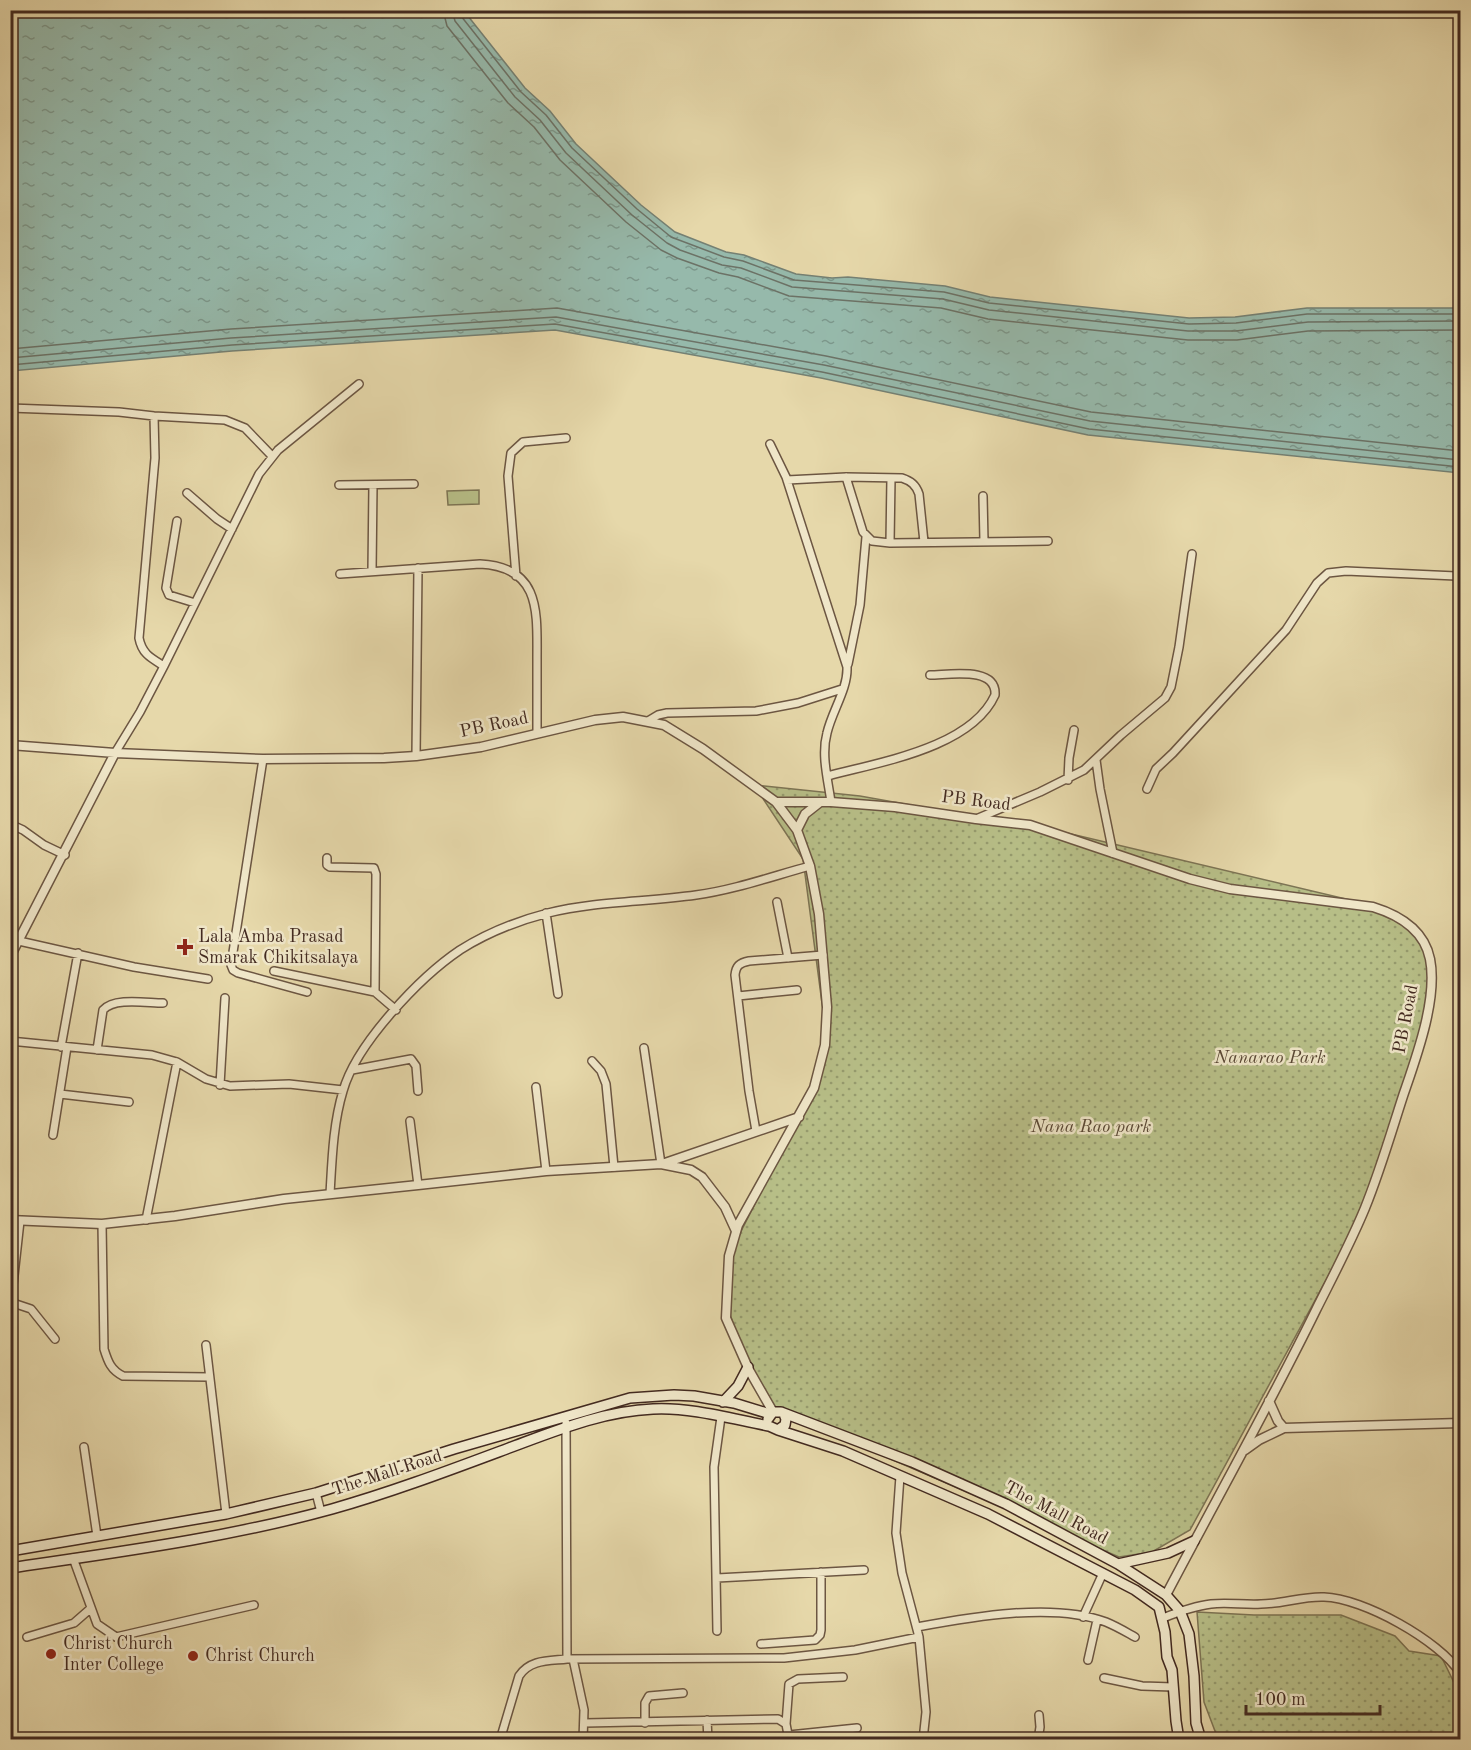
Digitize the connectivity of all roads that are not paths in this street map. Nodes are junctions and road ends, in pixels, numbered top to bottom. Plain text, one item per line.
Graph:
1 (359, 384) dead end
2 (10, 408) edge
3 (154, 416) junction
4 (566, 438) dead end
5 (770, 444) dead end
6 (272, 456) junction
7 (846, 477) junction
8 (891, 478) junction
9 (787, 480) junction
10 (414, 484) dead end
11 (339, 485) dead end
12 (373, 485) junction
13 (187, 493) dead end
14 (983, 496) dead end
15 (177, 521) dead end
16 (232, 529) junction
17 (866, 537) junction
18 (984, 541) junction
19 (1048, 541) dead end
20 (924, 542) junction
21 (890, 543) junction
22 (1192, 554) dead end
23 (418, 568) junction
24 (372, 571) junction
25 (340, 574) dead end
26 (516, 576) junction
27 (1456, 576) dead end
28 (195, 603) junction
29 (164, 666) junction
30 (847, 667) junction
31 (930, 675) dead end
32 (842, 689) junction
33 (648, 721) junction
34 (1074, 730) dead end
35 (537, 733) junction
36 (10, 745) edge
37 (116, 753) junction
38 (416, 756) junction
39 (263, 759) junction
40 (1096, 760) junction
41 (828, 776) junction
42 (1068, 780) junction
43 (1147, 789) dead end
44 (776, 802) junction
45 (820, 802) junction
46 (831, 802) junction
47 (976, 819) junction
48 (10, 824) edge
49 (797, 830) junction
50 (1113, 853) junction
51 (65, 855) junction
52 (327, 858) dead end
53 (810, 866) junction
54 (777, 902) dead end
55 (546, 914) junction
56 (19, 941) junction
57 (11, 953) edge
58 (78, 953) junction
59 (823, 955) junction
60 (788, 958) junction
61 (274, 971) dead end
62 (208, 979) dead end
63 (797, 990) dead end
64 (306, 992) dead end
65 (375, 992) junction
66 (558, 994) dead end
67 (738, 996) junction
68 (225, 998) dead end
69 (163, 1004) dead end
70 (396, 1010) junction
71 (10, 1041) edge
72 (64, 1047) junction
73 (644, 1048) dead end
74 (97, 1050) junction
75 (592, 1061) dead end
76 (177, 1062) junction
77 (352, 1070) junction
78 (220, 1085) junction
79 (536, 1087) dead end
80 (343, 1090) junction
81 (418, 1091) dead end
82 (60, 1094) junction
83 (129, 1102) dead end
84 (799, 1117) junction
85 (410, 1121) dead end
86 (756, 1131) junction
87 (53, 1135) dead end
88 (662, 1164) junction
89 (614, 1167) junction
90 (546, 1172) junction
91 (418, 1185) junction
92 (330, 1194) junction
93 (15, 1220) edge
94 (146, 1220) junction
95 (102, 1224) junction
96 (736, 1231) junction
97 (11, 1303) edge
98 (55, 1339) dead end
99 (206, 1345) dead end
100 (748, 1367) junction
101 (208, 1377) junction
102 (1269, 1401) junction
103 (723, 1402) junction
104 (771, 1413) junction
105 (784, 1414) junction
106 (566, 1415) junction
107 (721, 1417) junction
108 (1461, 1423) edge
109 (567, 1427) junction
110 (774, 1428) junction
111 (1284, 1428) junction
112 (84, 1447) dead end
113 (1242, 1452) junction
114 (900, 1476) junction
115 (316, 1493) junction
116 (321, 1512) junction
117 (226, 1514) junction
118 (97, 1536) junction
119 (1194, 1542) junction
120 (10, 1551) edge
121 (73, 1558) junction
122 (1118, 1564) junction
123 (10, 1568) edge
124 (864, 1570) dead end
125 (821, 1572) junction
126 (1103, 1573) junction
127 (717, 1578) junction
128 (1166, 1595) junction
129 (254, 1605) dead end
130 (1159, 1607) junction
131 (90, 1609) junction
132 (1180, 1611) junction
133 (1083, 1617) junction
134 (1163, 1618) junction
135 (1097, 1620) junction
136 (917, 1627) junction
137 (717, 1631) dead end
138 (27, 1637) dead end
139 (919, 1637) junction
140 (1135, 1637) dead end
141 (760, 1644) dead end
142 (570, 1659) junction
143 (1088, 1660) dead end
144 (1458, 1664) edge
145 (1461, 1673) edge
146 (843, 1677) dead end
147 (1104, 1678) dead end
148 (1173, 1688) junction
149 (682, 1693) dead end
150 (1039, 1715) dead end
151 (707, 1720) junction
152 (585, 1723) junction
153 (645, 1723) junction
154 (786, 1724) junction
155 (857, 1728) dead end
156 (789, 1737) edge
157 (500, 1740) edge
158 (583, 1740) edge
159 (708, 1740) edge
160 (923, 1740) edge
161 (1038, 1740) edge
162 (1179, 1740) edge
163 (1201, 1740) edge

1 - 6 street
2 - 3 street
3 - 6 street
3 - 29 street
4 - 26 street
5 - 9 street
6 - 16 street
7 - 8 street
7 - 9 street
7 - 17 street
8 - 20 street
8 - 21 street
9 - 30 street
10 - 12 street
11 - 12 street
12 - 24 street
13 - 16 street
14 - 18 street
15 - 28 street
16 - 28 street
17 - 21 street
17 - 30 street
18 - 19 street
18 - 20 street
20 - 21 street
22 - 40 street
23 - 24 street
23 - 26 street
23 - 38 street
24 - 25 street
26 - 35 street
27 - 43 street
28 - 29 street
29 - 37 street
30 - 32 street
31 - 41 street
32 - 33 street
32 - 41 street
33 - 35 street, PB Road
33 - 44 street, PB Road
34 - 42 street
35 - 38 street, PB Road
36 - 37 street, PB Road
37 - 39 street, PB Road
37 - 51 street
38 - 39 street, PB Road
39 - 64 street
40 - 42 street
40 - 50 street
41 - 46 street
42 - 47 street
44 - 45 street, PB Road
44 - 49 street
45 - 46 street, PB Road
45 - 49 street
46 - 47 street, PB Road
47 - 50 street, PB Road
48 - 51 street
49 - 53 street
50 - 102 street, PB Road
51 - 56 street
52 - 65 street
53 - 55 street
53 - 59 street
54 - 60 street
55 - 66 street
55 - 70 street
56 - 57 street
56 - 58 street
58 - 62 street
58 - 72 street
59 - 60 street
59 - 84 street
60 - 67 street
61 - 65 street
63 - 67 street
65 - 70 street
67 - 86 street
68 - 78 street
69 - 74 street
70 - 77 street
71 - 72 street
72 - 74 street
72 - 82 street
73 - 88 street
74 - 76 street
75 - 89 street
76 - 78 street
76 - 94 street
77 - 80 street
77 - 81 street
78 - 80 street
79 - 90 street
80 - 92 street
82 - 83 street
82 - 87 street
84 - 86 street
84 - 96 street
85 - 91 street
86 - 88 street
88 - 89 street
88 - 96 street
89 - 90 street
90 - 91 street
91 - 92 street
92 - 94 street
93 - 95 street
93 - 97 street
94 - 95 street
95 - 101 street
96 - 100 street
97 - 98 street
99 - 101 street
100 - 103 main road
100 - 104 street
101 - 117 street
102 - 111 street
102 - 113 street, PB Road
103 - 104 main road, The Mall Road
103 - 106 main road, The Mall Road
104 - 105 main road
104 - 110 main road
105 - 110 main road
105 - 122 main road, The Mall Road
106 - 109 street
106 - 115 main road, The Mall Road
107 - 109 main road, The Mall Road
107 - 110 main road, The Mall Road
107 - 127 street
108 - 111 street
109 - 116 main road, The Mall Road
109 - 142 street
110 - 114 main road, The Mall Road
111 - 113 street
112 - 118 street
113 - 119 street, PB Road
114 - 126 main road, The Mall Road
114 - 136 street
115 - 116 street
115 - 117 main road, The Mall Road
116 - 121 main road, The Mall Road
117 - 118 main road, The Mall Road
118 - 120 main road, The Mall Road
119 - 122 main road
119 - 128 street, PB Road
121 - 123 main road, The Mall Road
121 - 131 street
122 - 128 main road, The Mall Road
124 - 125 street
125 - 127 street
125 - 141 street
126 - 130 main road, The Mall Road
126 - 133 street
127 - 137 street
128 - 130 main road
128 - 132 main road, The Mall Road
129 - 131 street
130 - 134 main road
131 - 138 street
132 - 134 street
132 - 144 street
132 - 163 main road, The Mall Road
133 - 135 street
133 - 136 street
134 - 148 main road
135 - 140 street
135 - 143 street
136 - 139 street
139 - 142 street
139 - 160 street
142 - 152 street
142 - 157 street
144 - 145 street
146 - 154 street
147 - 148 street
148 - 162 main road
149 - 153 street
150 - 161 street
151 - 153 street
151 - 154 street
151 - 159 street
152 - 153 street
152 - 158 street
154 - 156 street
155 - 156 street

